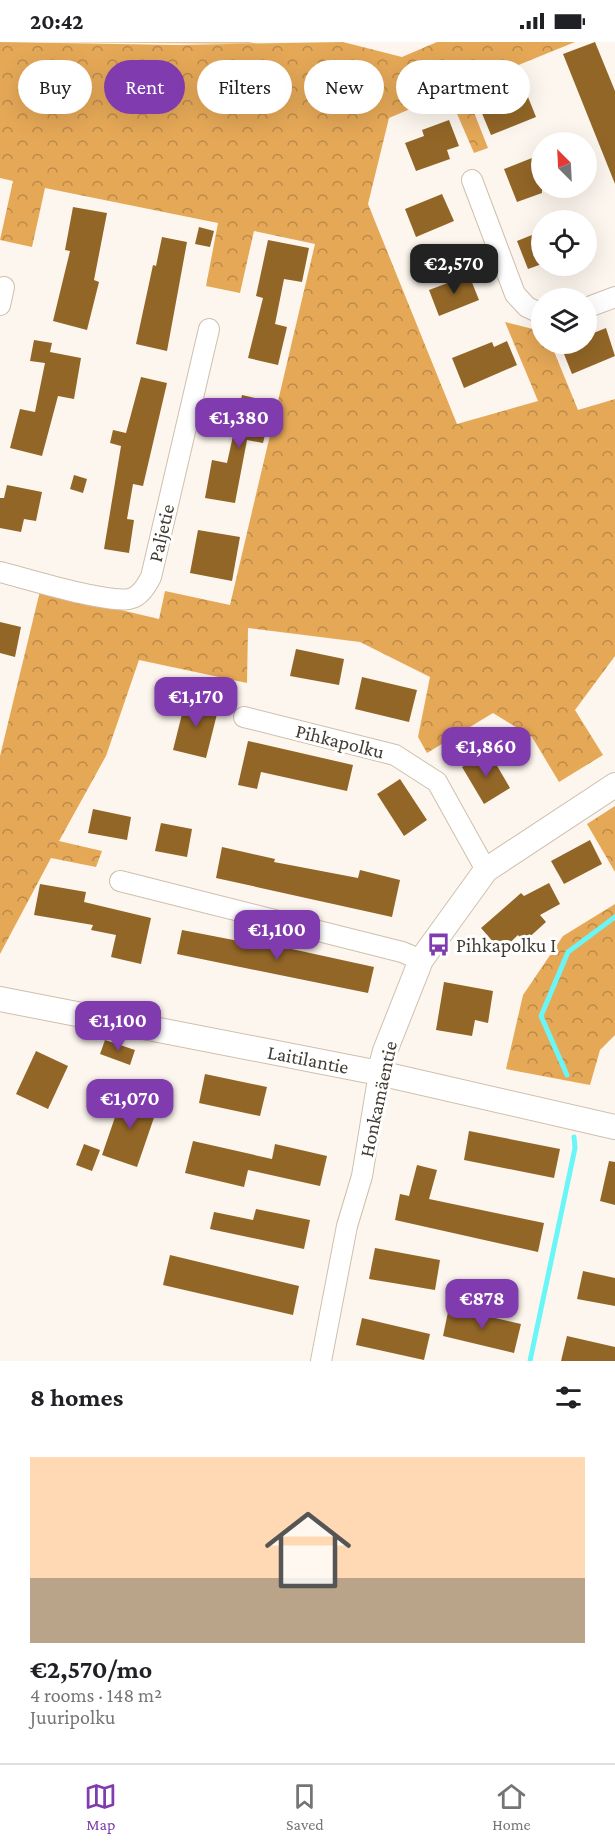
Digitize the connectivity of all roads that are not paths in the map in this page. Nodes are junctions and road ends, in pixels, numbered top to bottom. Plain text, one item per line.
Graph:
1 (472, 180) dead end
2 (615, 297) edge
3 (597, 304) edge
4 (531, 309) edge
5 (209, 329) dead end
6 (0, 572) edge
7 (244, 717) dead end
8 (615, 785) edge
9 (486, 870) junction
10 (120, 881) dead end
11 (421, 960) junction
12 (0, 999) edge
13 (379, 1073) junction
14 (615, 1127) edge
15 (321, 1361) edge

1 - 4 street
2 - 3 street
5 - 6 street, Paljetie
7 - 9 street, Pihkapolku
8 - 9 street, Honkamäentie
9 - 11 street, Honkamäentie
10 - 11 street
11 - 13 street, Honkamäentie
12 - 13 street, Laitilantie
13 - 14 street, Laitilantie
13 - 15 street, Honkamäentie

